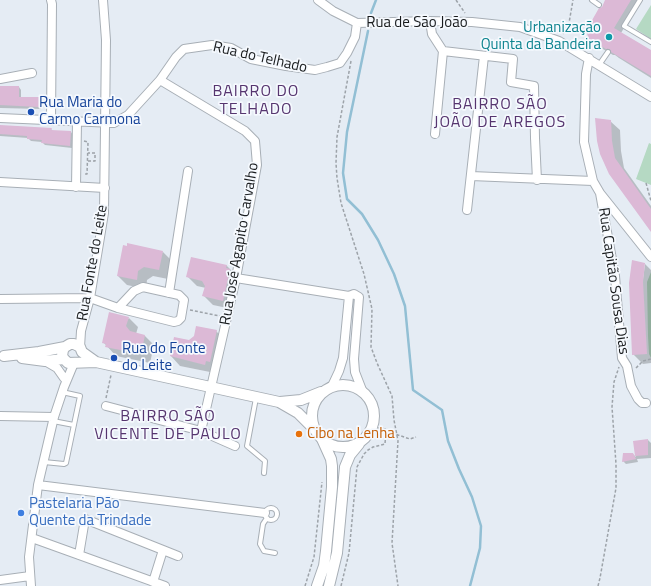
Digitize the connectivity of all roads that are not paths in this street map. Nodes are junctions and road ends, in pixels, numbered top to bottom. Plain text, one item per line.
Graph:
1 (51, 0) edge
2 (103, 0) edge
3 (318, 0) edge
4 (592, 0) edge
5 (640, 0) edge
6 (599, 5) dead end
7 (430, 21) junction
8 (357, 23) junction
9 (651, 42) edge
10 (443, 51) junction
11 (608, 52) dead end
12 (484, 56) junction
13 (589, 58) junction
14 (599, 65) junction
15 (32, 73) dead end
16 (0, 78) edge
17 (160, 80) junction
18 (651, 97) edge
19 (0, 118) edge
20 (51, 120) junction
21 (77, 121) junction
22 (105, 123) junction
23 (435, 134) dead end
24 (188, 170) dead end
25 (471, 176) junction
26 (537, 180) junction
27 (0, 182) edge
28 (594, 182) junction
29 (76, 186) junction
30 (105, 188) junction
31 (600, 192) junction
32 (467, 210) dead end
33 (651, 257) edge
34 (236, 278) junction
35 (169, 293) junction
36 (349, 296) junction
37 (90, 298) junction
38 (0, 299) edge
39 (118, 308) junction
40 (74, 347) junction
41 (2, 356) edge
42 (45, 361) junction
43 (70, 362) junction
44 (96, 362) junction
45 (64, 386) junction
46 (332, 386) junction
47 (211, 388) junction
48 (362, 390) junction
49 (322, 392) junction
50 (256, 398) junction
51 (279, 402) junction
52 (646, 404) dead end
53 (106, 406) road end
54 (0, 416) edge
55 (54, 419) junction
56 (74, 425) junction
57 (200, 431) junction
58 (319, 435) junction
59 (360, 442) junction
60 (235, 446) dead end
61 (44, 462) junction
62 (264, 473) dead end
63 (38, 485) junction
64 (266, 516) joint
65 (32, 538) junction
66 (164, 550) junction
67 (275, 554) dead end
68 (79, 555) junction
69 (178, 556) dead end
70 (30, 576) junction
71 (0, 580) edge
72 (153, 582) junction
73 (31, 586) edge
74 (165, 586) edge
75 (317, 586) edge
76 (329, 586) edge

1 - 20 street
2 - 22 street, Rua Fonte do Leite
3 - 8 street
4 - 6 lane
5 - 9 lane
7 - 8 street, Rua de São João
7 - 10 street
7 - 13 street, Rua de São João
8 - 17 street, Rua do Telhado
10 - 12 street
10 - 23 street
11 - 14 lane
12 - 25 street
12 - 26 street
13 - 14 street, Rua de São João
13 - 28 street, Rua Capitão Sousa Dias
14 - 18 street, Rua de São João
15 - 16 street
17 - 22 street, Rua do Telhado
17 - 34 street, Rua José Agapito Carvalho
19 - 20 street
20 - 21 street
21 - 22 street
21 - 29 street
22 - 30 street, Rua Fonte do Leite
24 - 35 street
25 - 26 street
25 - 32 street
26 - 28 street
27 - 29 street
28 - 31 street, Rua Capitão Sousa Dias
29 - 30 street
30 - 37 street, Rua Fonte do Leite
31 - 33 street
31 - 52 street, Rua Capitão Sousa Dias
34 - 36 street
34 - 47 street, Rua José Agapito Carvalho
35 - 39 street
35 - 39 street
36 - 46 street
36 - 48 street
37 - 38 street
37 - 39 street
37 - 40 street, Rua Fonte do Leite
40 - 41 street
40 - 43 street
40 - 43 street
40 - 44 street
41 - 42 street
42 - 43 street
42 - 45 street
43 - 44 street
43 - 45 street
44 - 47 street
45 - 55 street
45 - 56 lane
46 - 48 street
46 - 49 street
47 - 50 street
47 - 57 street, Rua José Agapito Carvalho
48 - 59 street
49 - 51 street
49 - 58 street
50 - 51 street
50 - 62 lane
51 - 58 street
53 - 57 street
54 - 55 street
55 - 56 lane
55 - 61 street
56 - 61 lane
57 - 60 street
58 - 59 street
58 - 75 street
59 - 76 street
61 - 63 street
63 - 64 street
63 - 65 street
64 - 67 lane
65 - 68 street
65 - 70 street
66 - 68 street
66 - 69 street
66 - 72 street
68 - 72 street
70 - 71 street
70 - 73 street
72 - 74 street

